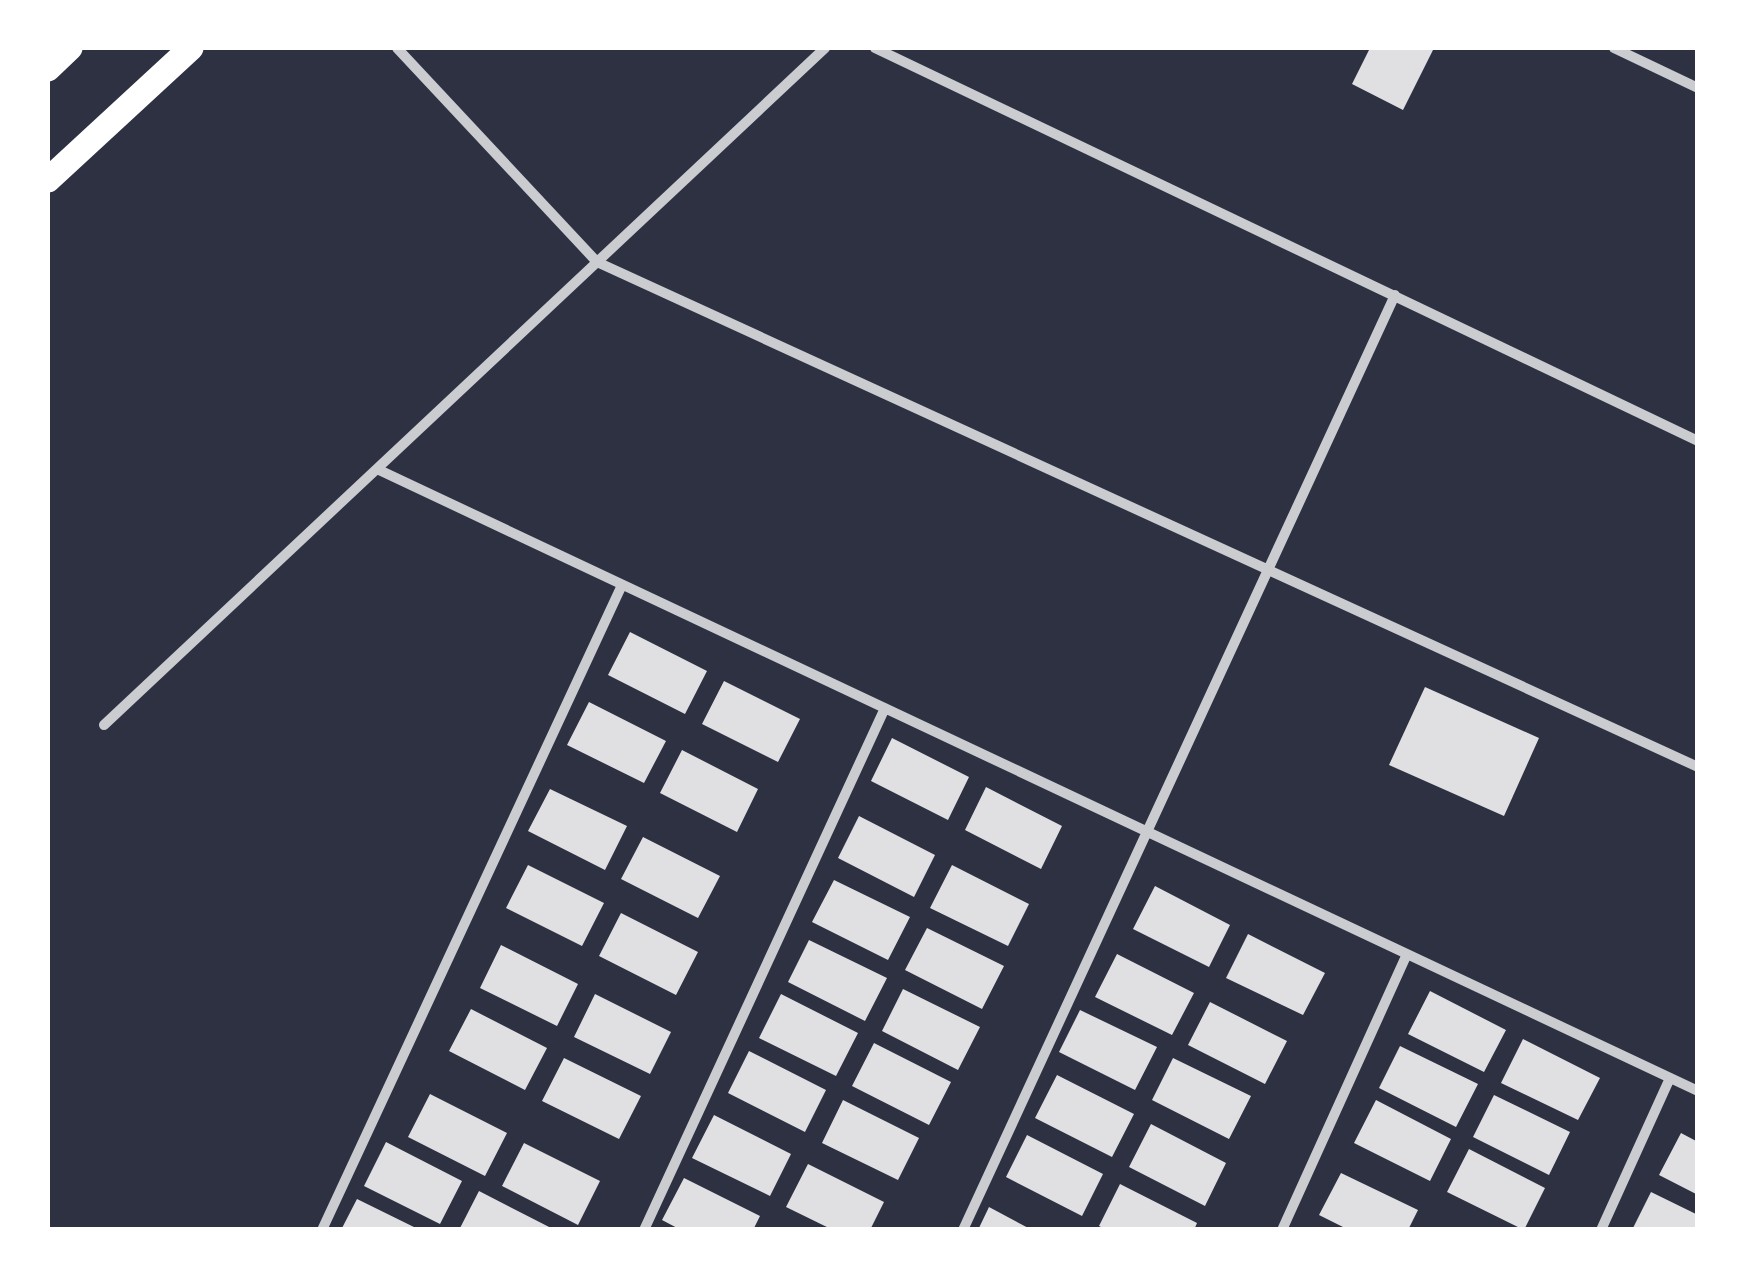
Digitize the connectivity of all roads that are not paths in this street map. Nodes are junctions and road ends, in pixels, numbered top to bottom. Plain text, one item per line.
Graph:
1 (70, 48) edge
2 (190, 48) edge
3 (397, 48) edge
4 (825, 48) edge
5 (876, 48) edge
6 (1614, 48) edge
7 (48, 69) edge
8 (1698, 88) edge
9 (48, 180) edge
10 (597, 262) junction
11 (1395, 295) junction
12 (1698, 440) edge
13 (377, 469) junction
14 (1268, 570) junction
15 (622, 585) junction
16 (885, 708) junction
17 (104, 725) dead end
18 (1698, 767) edge
19 (1146, 832) junction
20 (1407, 954) junction
21 (1670, 1078) junction
22 (1698, 1091) edge
23 (322, 1230) edge
24 (644, 1230) edge
25 (963, 1230) edge
26 (1282, 1230) edge
27 (1601, 1230) edge

1 - 7 main road
2 - 9 main road
3 - 10 street
4 - 10 street
5 - 11 street
6 - 8 street
10 - 13 street
10 - 14 street
11 - 12 street
11 - 14 street
13 - 15 street
13 - 17 street
14 - 18 street
14 - 19 street
15 - 16 street
15 - 23 street
16 - 19 street
16 - 24 street
19 - 20 street
19 - 25 street
20 - 21 street
20 - 26 street
21 - 22 street
21 - 27 street

